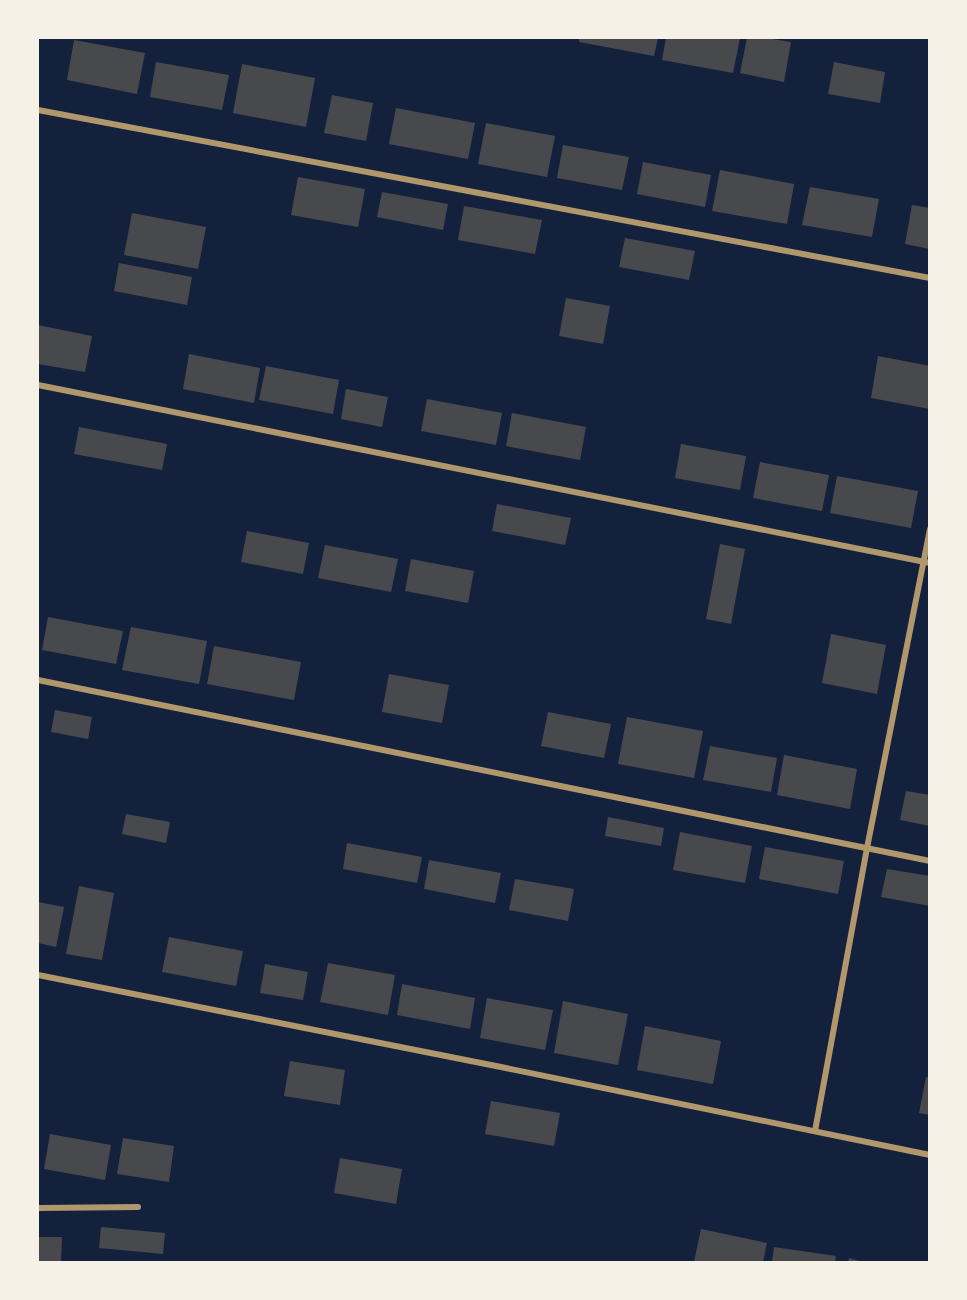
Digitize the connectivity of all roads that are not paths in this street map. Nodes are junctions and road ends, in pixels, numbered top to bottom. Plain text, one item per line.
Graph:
1 (38, 110) edge
2 (930, 278) edge
3 (38, 385) edge
4 (930, 529) edge
5 (927, 562) edge
6 (38, 680) edge
7 (867, 848) junction
8 (930, 861) edge
9 (38, 975) edge
10 (814, 1131) junction
11 (930, 1155) edge
12 (138, 1206) dead end
13 (38, 1208) edge

1 - 2 street
3 - 5 street
4 - 5 street
5 - 7 street
6 - 7 street
7 - 8 street
7 - 10 street
9 - 10 street
10 - 11 street
12 - 13 street

